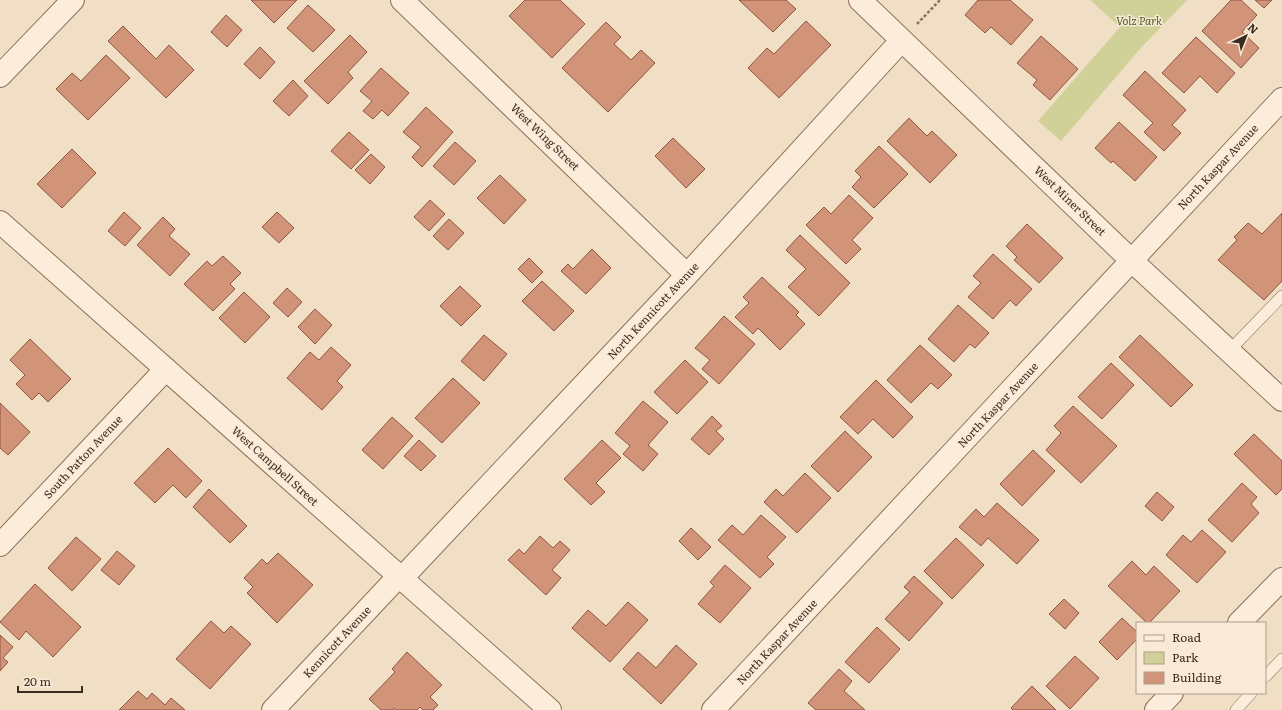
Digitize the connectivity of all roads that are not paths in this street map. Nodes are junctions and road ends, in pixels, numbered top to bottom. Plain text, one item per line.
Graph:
1 (72, 0) edge
2 (402, 0) edge
3 (860, 0) edge
4 (902, 41) junction
5 (0, 76) edge
6 (1282, 99) edge
7 (0, 222) edge
8 (1132, 261) junction
9 (687, 274) junction
10 (1282, 296) edge
11 (1229, 351) junction
12 (166, 369) junction
13 (1279, 392) edge
14 (0, 545) edge
15 (402, 578) junction
16 (1282, 578) edge
17 (1240, 622) edge
18 (1282, 659) edge
19 (1266, 676) edge
20 (1171, 694) edge
21 (1250, 694) edge
22 (273, 710) edge
23 (550, 710) edge
24 (713, 710) edge
25 (1156, 710) edge
26 (1236, 710) edge

1 - 5 street
2 - 9 street, West Wing Street
3 - 4 street, West Miner Street
4 - 8 street, West Miner Street
4 - 9 street, North Kennicott Avenue
6 - 8 street, North Kaspar Avenue
7 - 12 street, West Campbell Street
8 - 11 street, West Miner Street
8 - 24 street, North Kaspar Avenue
9 - 15 street, North Kennicott Avenue
10 - 11 lane
11 - 13 street, West Miner Street
12 - 14 street, South Patton Avenue
12 - 15 street, West Campbell Street
15 - 22 street, Kennicott Avenue
15 - 23 street, West Campbell Street
16 - 17 street
18 - 19 lane
20 - 25 street
21 - 26 lane

